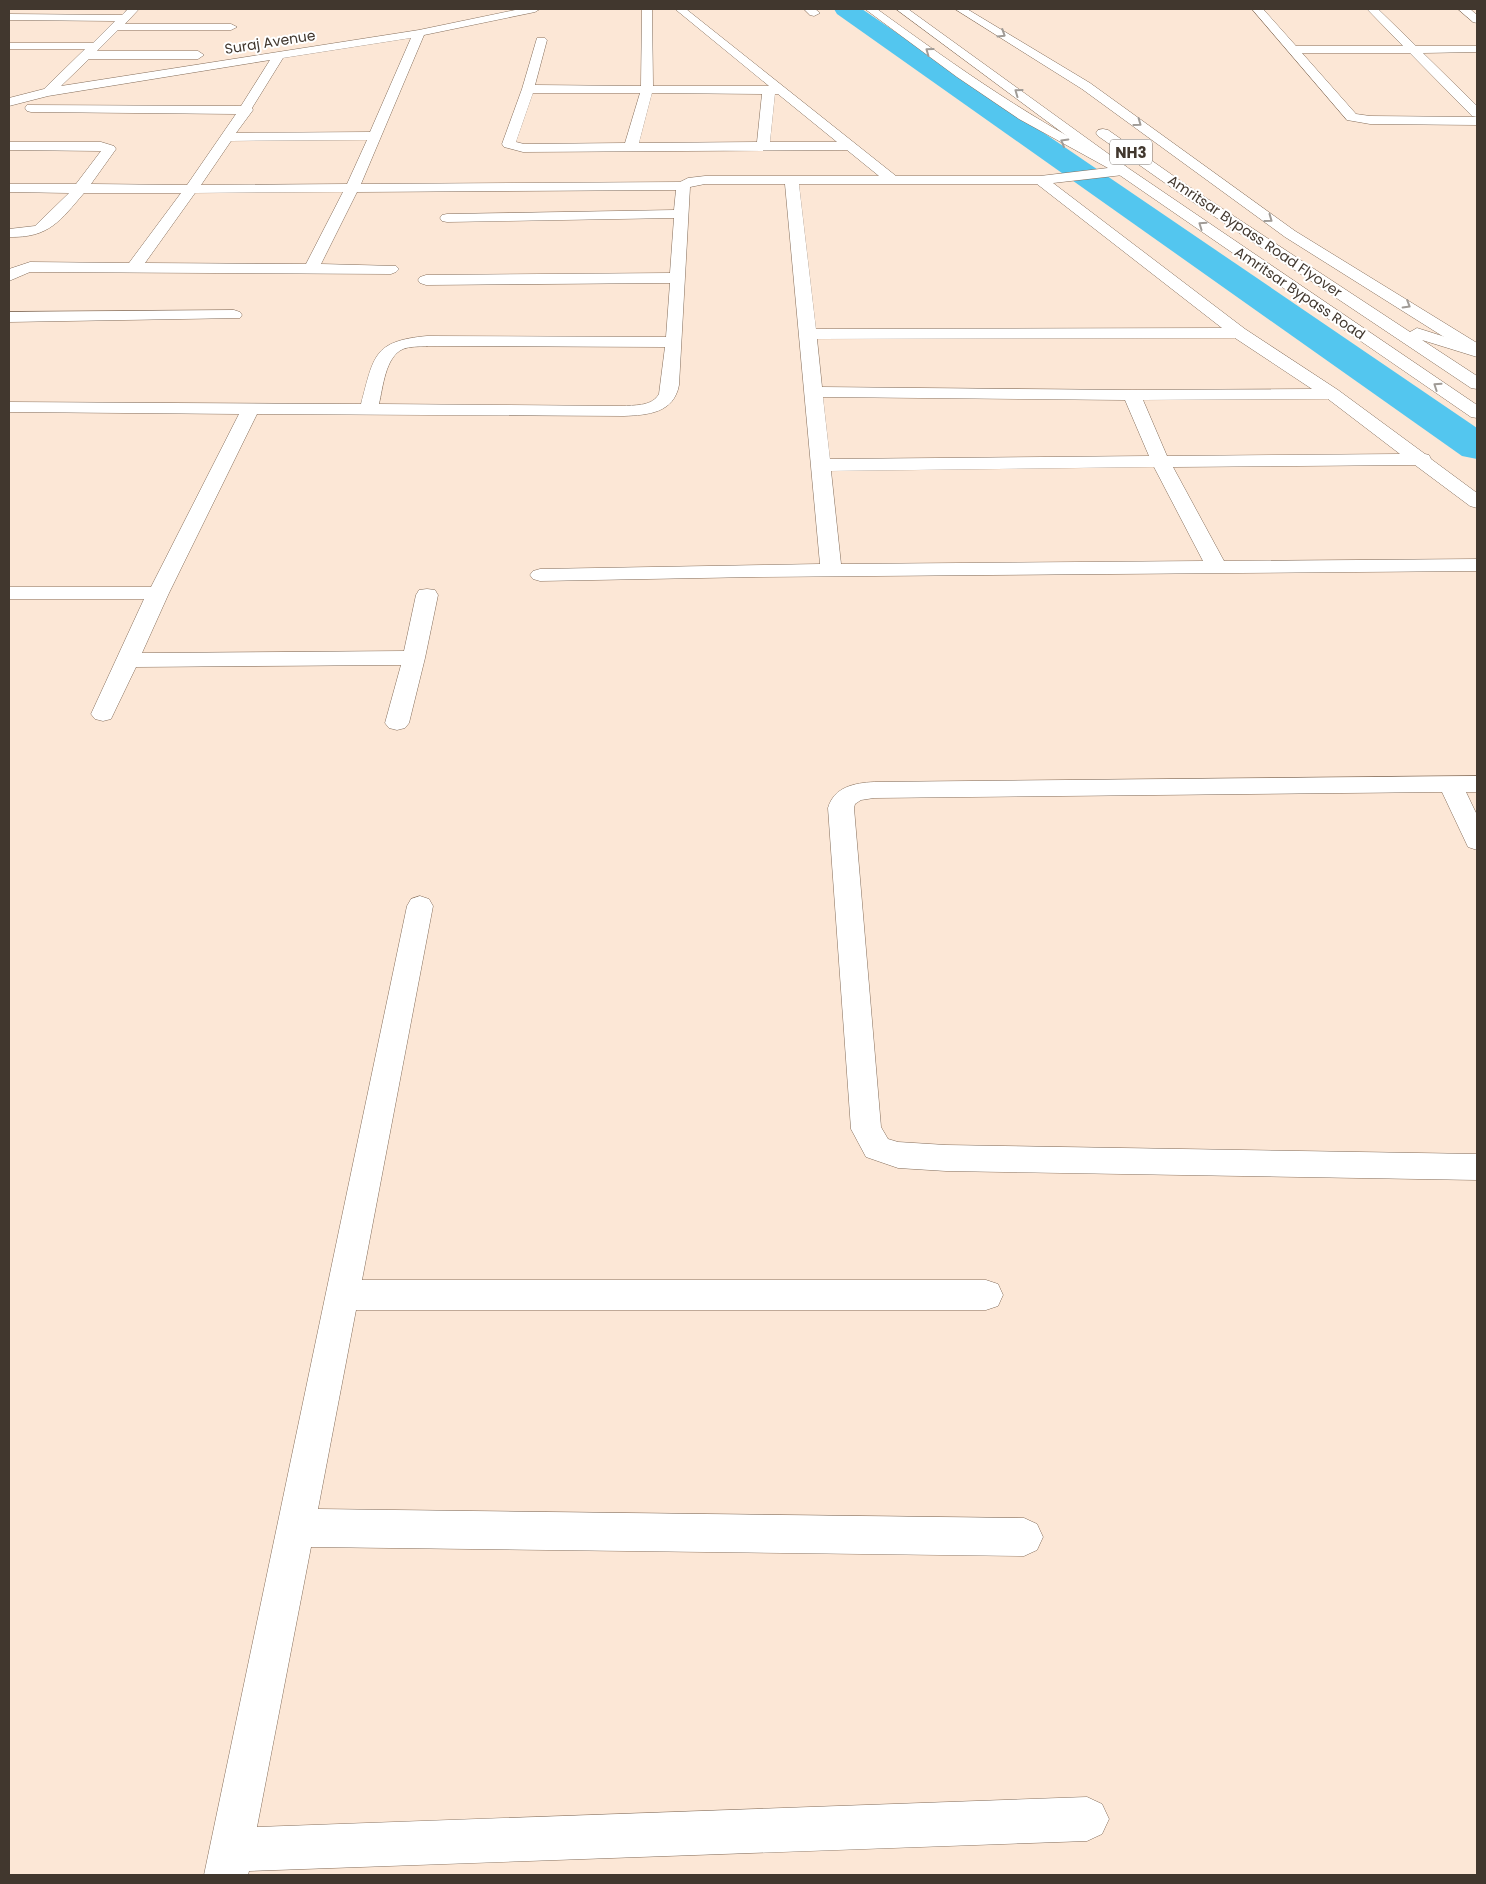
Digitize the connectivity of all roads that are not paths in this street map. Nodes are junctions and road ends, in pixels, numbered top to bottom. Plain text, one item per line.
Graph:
1 (134, 9) edge
2 (536, 9) edge
3 (647, 9) edge
4 (680, 9) edge
5 (870, 9) edge
6 (901, 9) edge
7 (960, 9) edge
8 (1257, 9) edge
9 (1372, 9) edge
10 (1463, 9) edge
11 (496, 14) edge
12 (9, 17) edge
13 (124, 18) junction
14 (1477, 20) edge
15 (115, 27) junction
16 (231, 27) dead end
17 (419, 33) junction
18 (541, 40) dead end
19 (9, 46) edge
20 (1477, 49) edge
21 (1295, 50) junction
22 (1413, 50) junction
23 (91, 51) junction
24 (202, 55) dead end
25 (278, 56) junction
26 (528, 90) junction
27 (647, 90) junction
28 (775, 90) junction
29 (48, 92) junction
30 (9, 102) edge
31 (9, 108) edge
32 (247, 110) junction
33 (1477, 113) edge
34 (1477, 121) edge
35 (1094, 127) dead end
36 (375, 136) junction
37 (228, 137) junction
38 (9, 146) edge
39 (632, 146) junction
40 (763, 146) junction
41 (851, 146) junction
42 (1124, 171) junction
43 (791, 179) junction
44 (893, 180) junction
45 (1040, 180) junction
46 (683, 186) junction
47 (352, 187) junction
48 (9, 188) edge
49 (79, 189) junction
50 (193, 189) junction
51 (681, 214) junction
52 (447, 218) dead end
53 (9, 234) edge
54 (133, 268) junction
55 (311, 269) junction
56 (391, 269) dead end
57 (9, 276) edge
58 (677, 278) junction
59 (426, 280) dead end
60 (234, 315) dead end
61 (9, 317) edge
62 (1389, 325) junction
63 (1239, 333) junction
64 (808, 334) junction
65 (674, 342) junction
66 (1477, 351) edge
67 (1477, 384) edge
68 (814, 392) junction
69 (1332, 394) junction
70 (1132, 395) junction
71 (9, 407) edge
72 (251, 408) junction
73 (369, 409) junction
74 (1477, 413) edge
75 (1422, 459) junction
76 (1161, 463) junction
77 (821, 465) junction
78 (1477, 502) edge
79 (1477, 565) edge
80 (1217, 567) junction
81 (831, 570) junction
82 (540, 575) dead end
83 (9, 592) edge
84 (158, 593) junction
85 (427, 595) dead end
86 (414, 658) junction
87 (128, 660) junction
88 (103, 714) dead end
89 (397, 722) dead end
90 (1450, 784) junction
91 (1477, 784) edge
92 (1477, 841) edge
93 (420, 906) dead end
94 (1477, 1167) edge
95 (342, 1295) junction
96 (986, 1295) dead end
97 (296, 1528) junction
98 (1024, 1537) dead end
99 (1087, 1819) dead end
100 (228, 1863) edge

1 - 13 main road
2 - 11 main road, Suraj Avenue
3 - 27 main road
4 - 28 main road
42 -> 5 main road
42 -> 6 main road, NH3
7 -> 66 main road
8 - 21 main road
9 - 22 main road
10 - 14 main road
11 - 17 main road, Suraj Avenue
12 - 13 main road
13 - 15 main road
15 - 16 main road
15 - 23 main road
17 - 25 main road, Suraj Avenue
17 - 36 main road
18 - 26 main road
19 - 23 main road
20 - 22 main road
21 - 22 main road
21 - 34 main road
22 - 33 main road
23 - 24 main road
23 - 29 main road
25 - 29 main road, Suraj Avenue
25 - 32 main road
26 - 27 main road
26 - 39 main road
27 - 28 main road
27 - 39 main road
28 - 40 main road
28 - 41 main road
29 - 30 main road, Suraj Avenue
31 - 32 main road
32 - 37 main road
35 - 62 main road, Amritsar Bypass Road Flyover / NH3
36 - 37 main road
36 - 47 main road
37 - 50 main road
38 - 49 main road
39 - 40 main road
40 - 41 main road
41 - 44 main road
42 - 45 main road
74 -> 42 main road, Amritsar Bypass Road / NH3
43 - 44 main road
43 - 46 main road
43 - 64 main road
44 - 45 main road
45 - 63 main road
46 - 47 main road
46 - 51 main road
47 - 50 main road
47 - 55 main road
48 - 49 main road
49 - 50 main road
49 - 53 main road
50 - 54 main road
51 - 52 main road
51 - 58 main road
54 - 55 main road
54 - 57 main road
55 - 56 main road
58 - 59 main road
58 - 65 main road
60 - 61 main road
62 - 66 main road
62 - 67 main road, Amritsar Bypass Road / NH3
63 - 64 main road
63 - 69 main road
64 - 68 main road
65 - 73 main road
65 - 73 main road
68 - 70 main road
68 - 77 main road
69 - 70 main road
69 - 75 main road
70 - 76 main road
71 - 72 main road
72 - 73 main road
72 - 84 main road
75 - 76 main road
75 - 78 main road
76 - 77 main road
76 - 80 main road
77 - 81 main road
79 - 80 main road
80 - 81 main road
81 - 82 main road
83 - 84 main road
84 - 87 main road
85 - 86 main road
86 - 87 main road
86 - 89 main road
87 - 88 main road
90 - 91 main road
90 - 92 main road
90 - 94 main road
93 - 95 main road
95 - 96 main road
95 - 97 main road
97 - 98 main road
97 - 100 main road
99 - 100 main road

